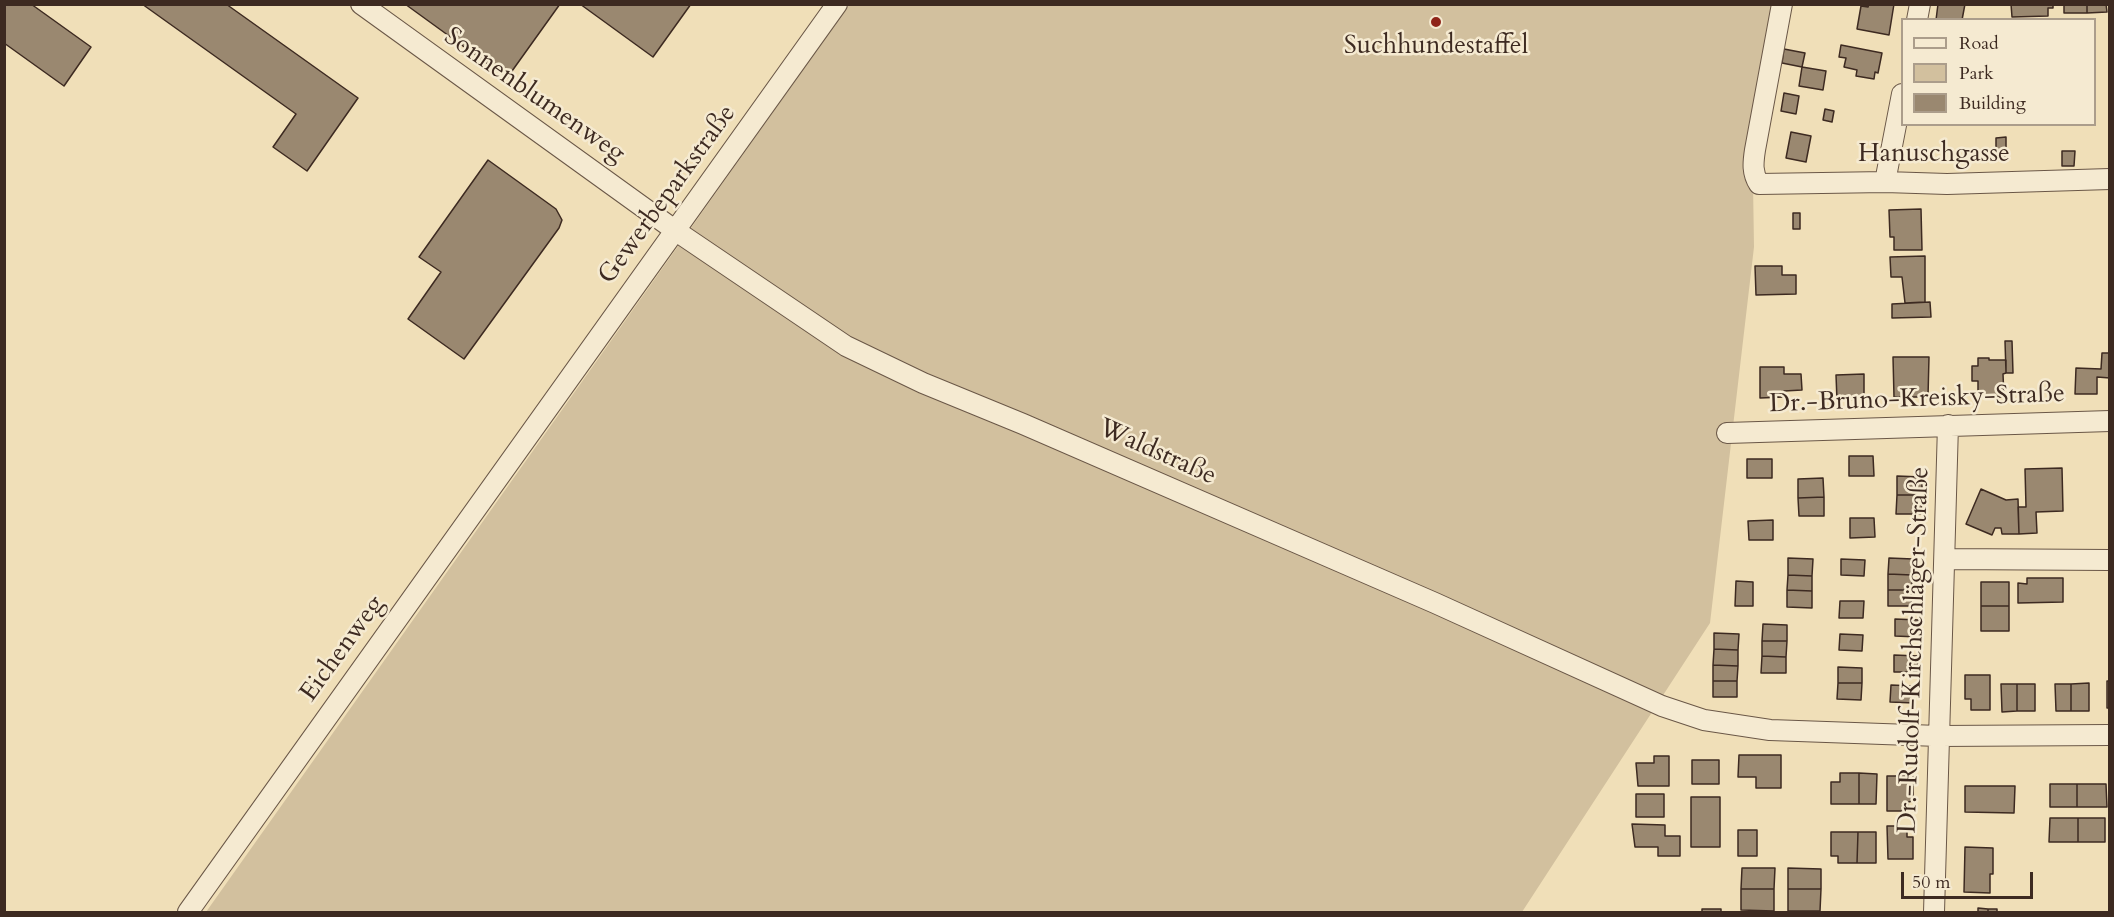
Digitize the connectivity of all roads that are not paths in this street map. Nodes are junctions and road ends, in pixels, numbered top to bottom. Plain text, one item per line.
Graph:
1 (361, 4) edge
2 (837, 4) edge
3 (1782, 4) edge
4 (1901, 99) edge
5 (2109, 178) edge
6 (1885, 182) junction
7 (676, 231) junction
8 (543, 417) joint
9 (2109, 422) edge
10 (1948, 425) junction
11 (1727, 433) dead end
12 (1944, 560) junction
13 (2109, 560) edge
14 (2109, 735) edge
15 (1939, 736) junction
16 (188, 912) edge
17 (1934, 912) edge

1 - 7 street, Sonnenblumenweg
2 - 7 street, Gewerbeparkstraße
3 - 6 street, Hanuschgasse
4 - 6 street
5 - 6 street, Hanuschgasse
7 - 8 street, Gewerbeparkstraße
7 - 15 street, Waldstraße
8 - 16 street, Eichenweg
9 - 10 street, Dr.-Bruno-Kreisky-Straße
10 - 11 street, Dr.-Bruno-Kreisky-Straße
10 - 12 street, Dr.-Rudolf-Kirchschläger-Straße
12 - 13 street
12 - 15 street, Dr.-Rudolf-Kirchschläger-Straße
14 - 15 street, Waldstraße
15 - 17 street, Dr.-Rudolf-Kirchschläger-Straße

